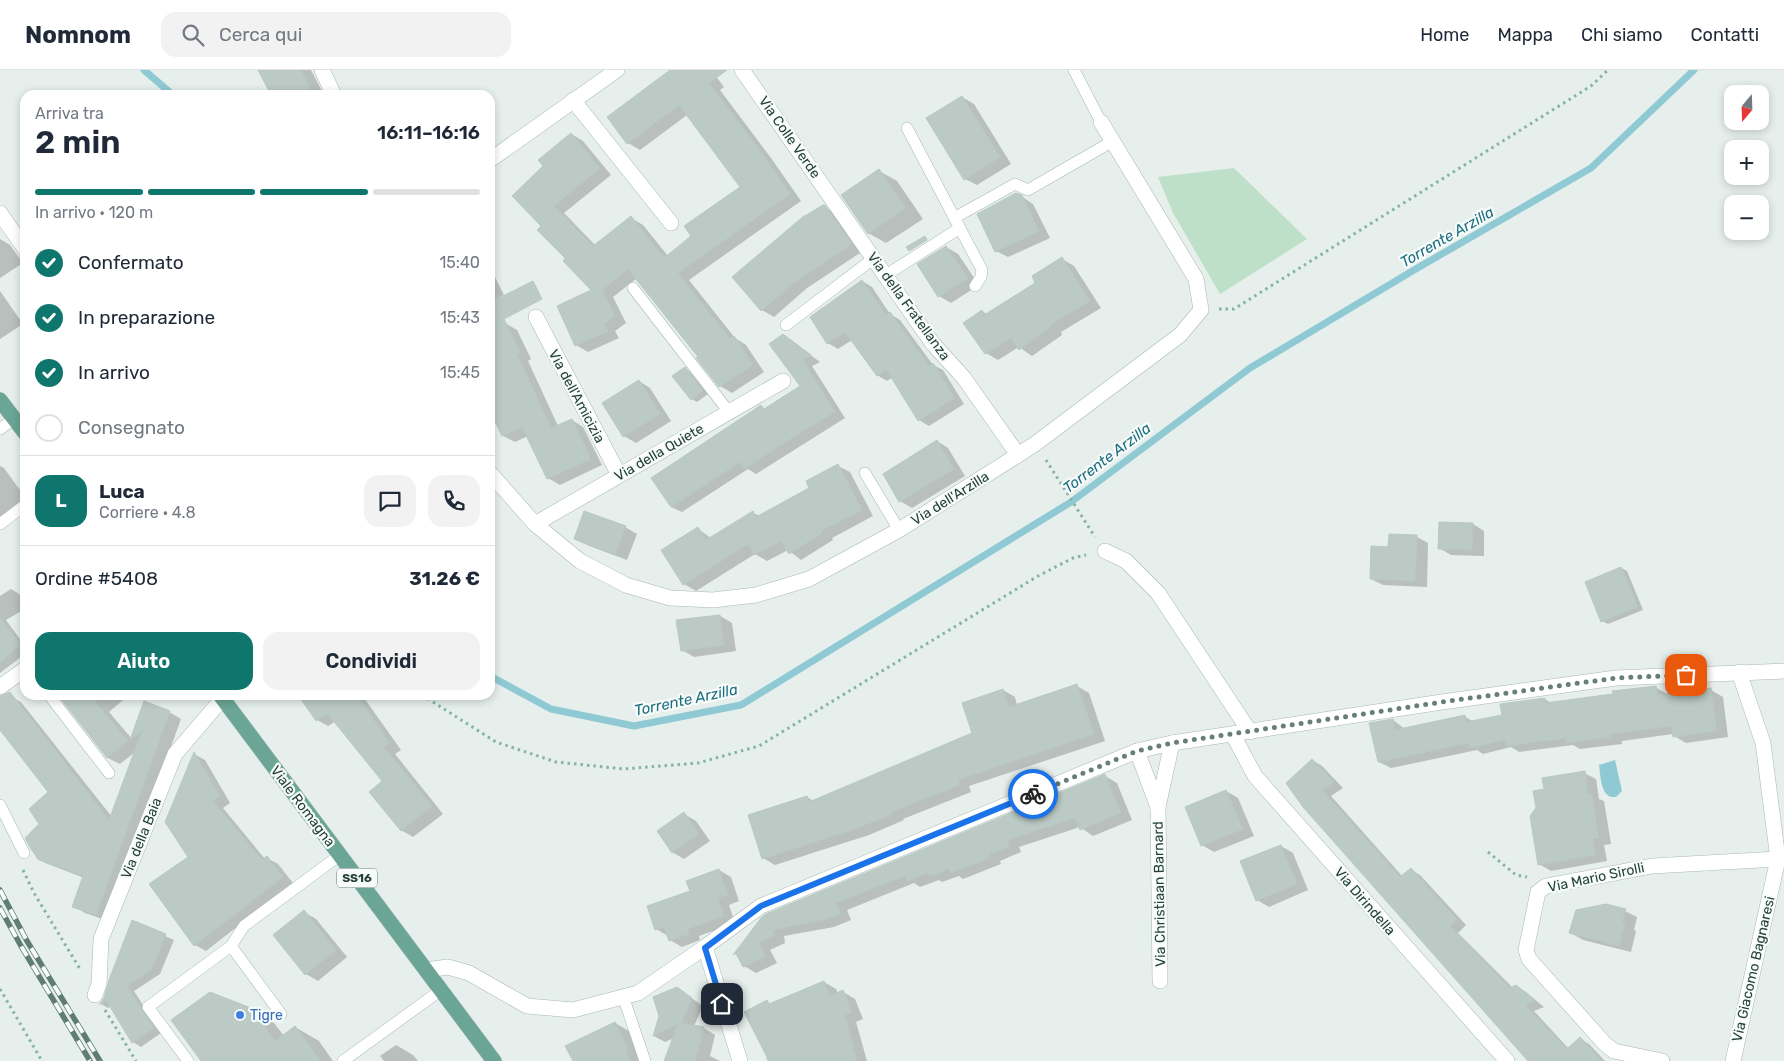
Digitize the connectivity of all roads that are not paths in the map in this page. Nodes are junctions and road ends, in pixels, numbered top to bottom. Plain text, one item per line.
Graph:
1 (322, 70) edge
2 (617, 70) edge
3 (742, 70) edge
4 (1074, 70) edge
5 (332, 90) edge
6 (573, 100) junction
7 (1101, 122) joint
8 (907, 128) dead end
9 (1113, 142) junction
10 (495, 156) edge
11 (837, 204) joint
12 (0, 213) edge
13 (954, 218) junction
14 (671, 223) dead end
15 (960, 228) junction
16 (20, 242) edge
17 (874, 258) junction
18 (886, 275) junction
19 (974, 286) dead end
20 (633, 288) dead end
21 (536, 317) dead end
22 (786, 325) dead end
23 (783, 381) dead end
24 (0, 400) edge
25 (729, 412) junction
26 (14, 419) junction
27 (20, 427) edge
28 (0, 429) edge
29 (1018, 455) junction
30 (865, 473) dead end
31 (619, 475) junction
32 (495, 480) edge
33 (20, 509) edge
34 (0, 524) edge
35 (535, 524) junction
36 (899, 530) junction
37 (1105, 551) road end
38 (1784, 671) edge
39 (20, 672) edge
40 (1739, 672) junction
41 (0, 688) edge
42 (53, 700) edge
43 (220, 700) edge
44 (224, 700) edge
45 (1250, 732) junction
46 (1232, 735) junction
47 (1172, 743) junction
48 (1137, 751) junction
49 (109, 773) dead end
50 (0, 805) edge
51 (1158, 807) junction
52 (24, 853) dead end
53 (340, 855) junction
54 (1778, 859) junction
55 (231, 946) junction
56 (705, 948) junction
57 (426, 970) junction
58 (1160, 981) dead end
59 (441, 990) junction
60 (95, 994) road end
61 (623, 996) junction
62 (281, 1014) dead end
63 (188, 1061) edge
64 (343, 1061) edge
65 (494, 1061) edge
66 (645, 1061) edge
67 (740, 1061) edge
68 (1507, 1061) edge
69 (1662, 1061) edge
70 (1733, 1061) edge

1 - 5 street
2 - 6 street
3 - 11 street, Via Colle Verde
4 - 7 lane
6 - 10 street
6 - 14 street
7 - 9 street
8 - 13 lane
9 - 13 lane
9 - 29 street, Via dell'Arzilla
11 - 17 street, Via della Fratellanza
12 - 16 street
13 - 15 lane
15 - 18 lane
15 - 19 lane
17 - 18 street, Via della Fratellanza
17 - 22 lane
18 - 29 street, Via della Fratellanza
20 - 25 lane
21 - 31 street, Via dell'Amicizia
23 - 25 street, Via della Quiete
24 - 26 main road
25 - 31 street, Via della Quiete
26 - 27 main road
26 - 28 lane
29 - 36 street, Via dell'Arzilla
30 - 36 lane
31 - 35 street, Via della Quiete
32 - 35 street, Via dell'Arzilla
33 - 34 lane
35 - 36 street, Via dell'Arzilla
37 - 45 street
38 - 40 street
39 - 41 street
40 - 45 street
40 - 54 street, Via Giacomo Bagnaresi
42 - 49 lane
43 - 60 street, Via della Baia
44 - 53 main road, Viale Romagna / SS16
45 - 46 street
46 - 47 street
46 - 68 street, Via Dirindella
47 - 48 street
47 - 51 street, Via Christiaan Barnard
48 - 51 street, Via Christiaan Barnard
48 - 56 street
50 - 52 lane
51 - 58 street, Via Christiaan Barnard
53 - 55 lane
53 - 57 main road, Viale Romagna / SS16
54 - 69 street, Via Mario Sirolli
54 - 70 street, Via Giacomo Bagnaresi
55 - 62 lane
55 - 63 lane
56 - 61 street
56 - 67 street
57 - 59 main road, Viale Romagna / SS16
57 - 61 street
59 - 64 lane
59 - 65 main road, Viale Romagna / SS16
61 - 66 lane

